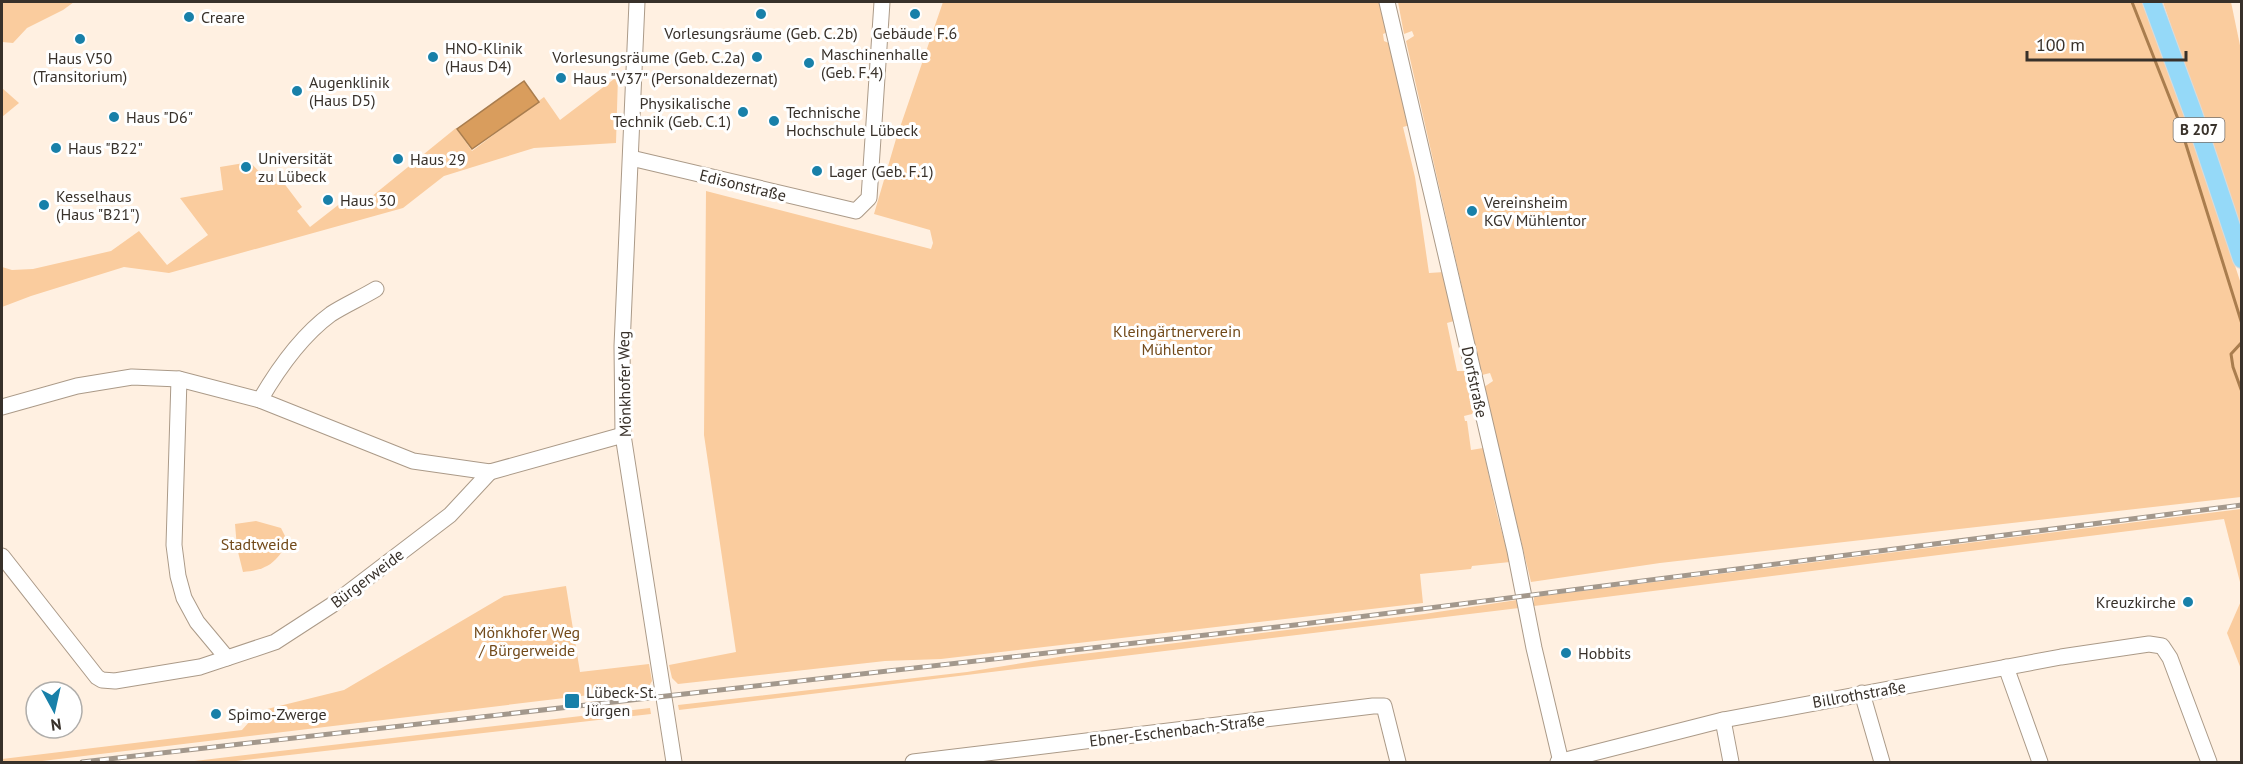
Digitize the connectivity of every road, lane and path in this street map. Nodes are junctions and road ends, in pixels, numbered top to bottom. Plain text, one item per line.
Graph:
1 (637, 2) edge
2 (882, 2) edge
3 (1387, 2) edge
4 (2152, 2) edge
5 (631, 158) junction
6 (2241, 259) edge
7 (376, 289) dead end
8 (179, 379) junction
9 (260, 400) junction
10 (2, 407) edge
11 (623, 435) junction
12 (490, 472) junction
13 (2, 556) edge
14 (227, 658) junction
15 (2006, 668) junction
16 (1862, 693) junction
17 (1723, 720) junction
18 (1012, 757) edge
19 (674, 762) edge
20 (913, 762) edge
21 (1398, 762) edge
22 (1560, 762) edge
23 (1731, 762) edge
24 (1882, 762) edge
25 (2040, 762) edge
26 (2209, 762) edge

1 - 5 street, Mönkhofer Weg
2 - 5 street, Edisonstraße
3 - 22 street, Dorfstraße
4 - 6 main road, B 207
5 - 11 street, Mönkhofer Weg
7 - 9 street
8 - 9 street
8 - 10 street
8 - 14 street
9 - 12 street
11 - 12 street
11 - 19 street, Mönkhofer Weg
12 - 14 street, Bürgerweide
13 - 14 street, Bürgerweide
15 - 16 street, Billrothstraße
15 - 25 street
15 - 26 street, Billrothstraße
16 - 17 street, Billrothstraße
16 - 24 street
17 - 22 street, Billrothstraße
17 - 23 street
18 - 20 street, Ebner-Eschenbach-Straße
18 - 21 street, Ebner-Eschenbach-Straße

